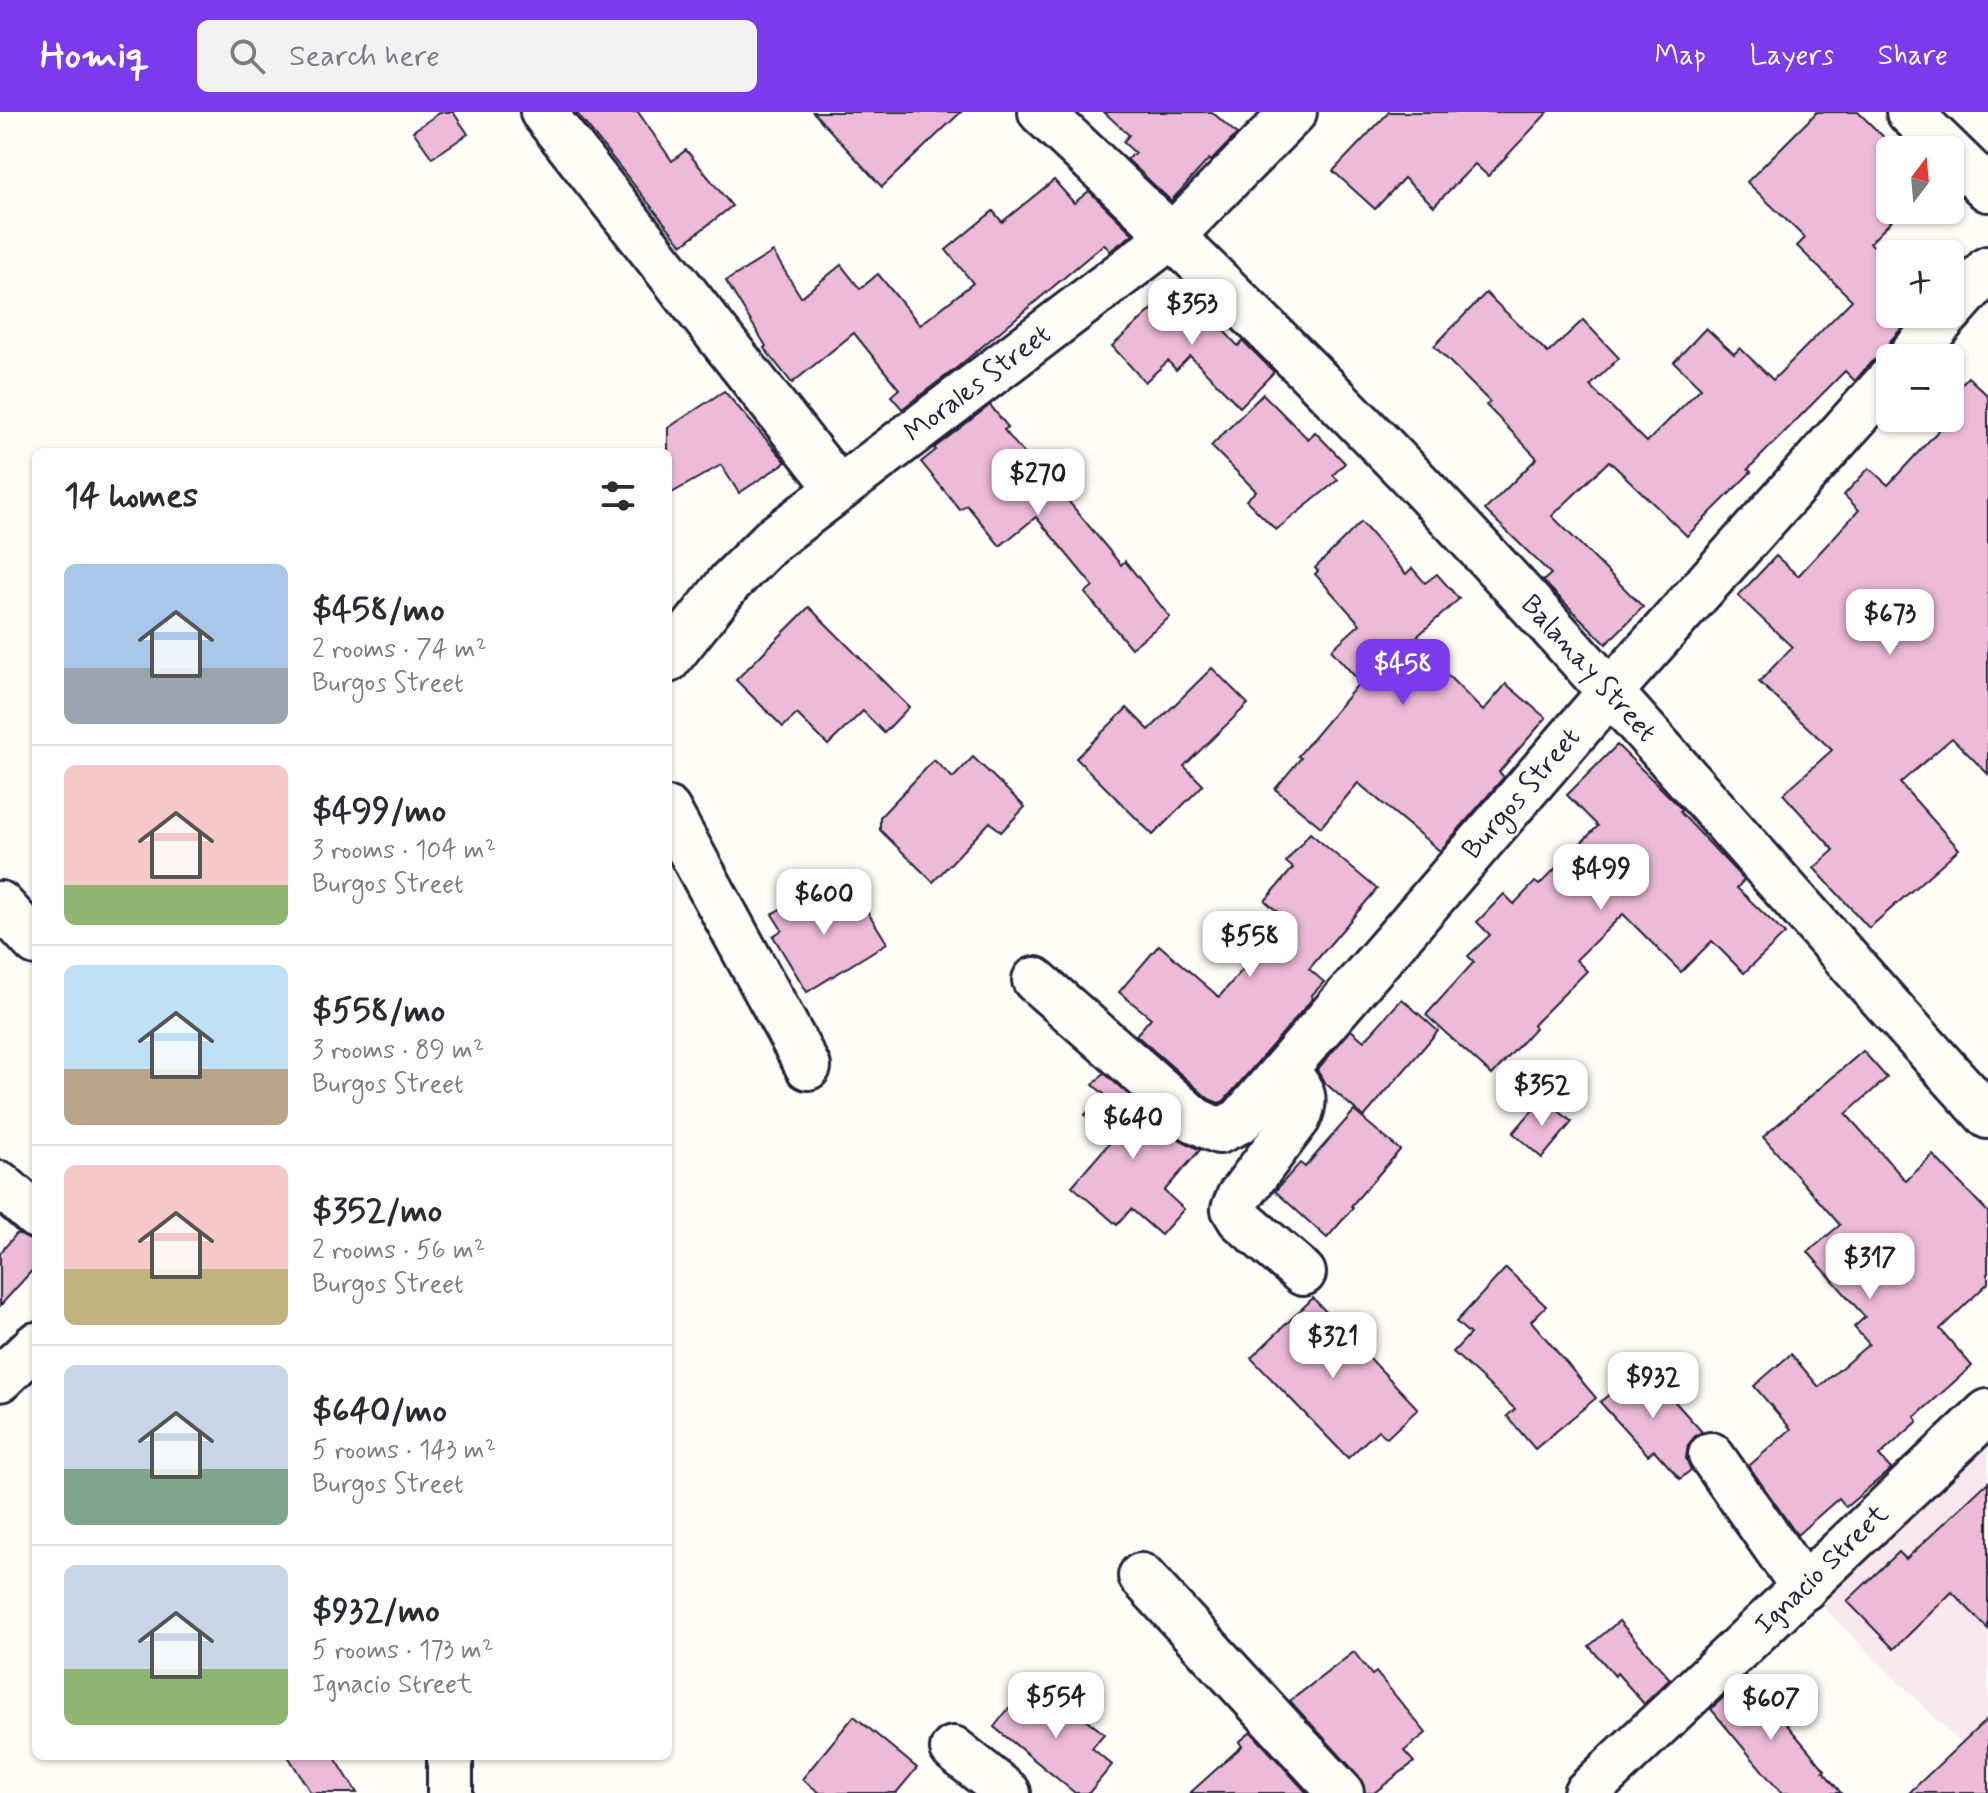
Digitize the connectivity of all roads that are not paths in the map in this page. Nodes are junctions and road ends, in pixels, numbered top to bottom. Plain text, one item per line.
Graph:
1 (543, 112) edge
2 (1041, 112) edge
3 (1294, 112) edge
4 (1909, 112) edge
5 (1934, 136) edge
6 (1964, 166) edge
7 (1988, 189) edge
8 (1173, 235) junction
9 (1988, 269) edge
10 (1964, 296) edge
11 (1936, 328) edge
12 (1921, 344) edge
13 (1876, 395) edge
14 (839, 489) junction
15 (672, 655) edge
16 (1610, 692) junction
17 (672, 817) edge
18 (0, 904) edge
19 (32, 939) edge
20 (1035, 980) dead end
21 (808, 1067) dead end
22 (1285, 1069) junction
23 (1988, 1116) edge
24 (0, 1184) edge
25 (32, 1212) edge
26 (1303, 1273) dead end
27 (32, 1349) edge
28 (0, 1379) edge
29 (1988, 1412) edge
30 (1711, 1455) dead end
31 (1141, 1576) dead end
32 (1804, 1588) junction
33 (953, 1749) dead end
34 (450, 1760) edge
35 (450, 1793) edge
36 (1008, 1793) edge
37 (1341, 1793) edge
38 (1586, 1793) edge

1 - 14 street
2 - 8 street, Balanay Street
3 - 8 street, Morales Street
4 - 5 street
6 - 7 street
8 - 14 street, Morales Street
8 - 16 street, Balanay Street
9 - 10 street
11 - 12 street
13 - 16 street, Burgos Street
14 - 15 street, Morales Street
16 - 22 street, Burgos Street
16 - 23 street, Balanay Street
17 - 21 street
18 - 19 street
20 - 22 street, Burgos Street
22 - 26 street
24 - 25 street
27 - 28 street
29 - 32 street, Ignacio Street
30 - 32 street
31 - 37 street
32 - 38 street, Ignacio Street
33 - 36 street
34 - 35 street

